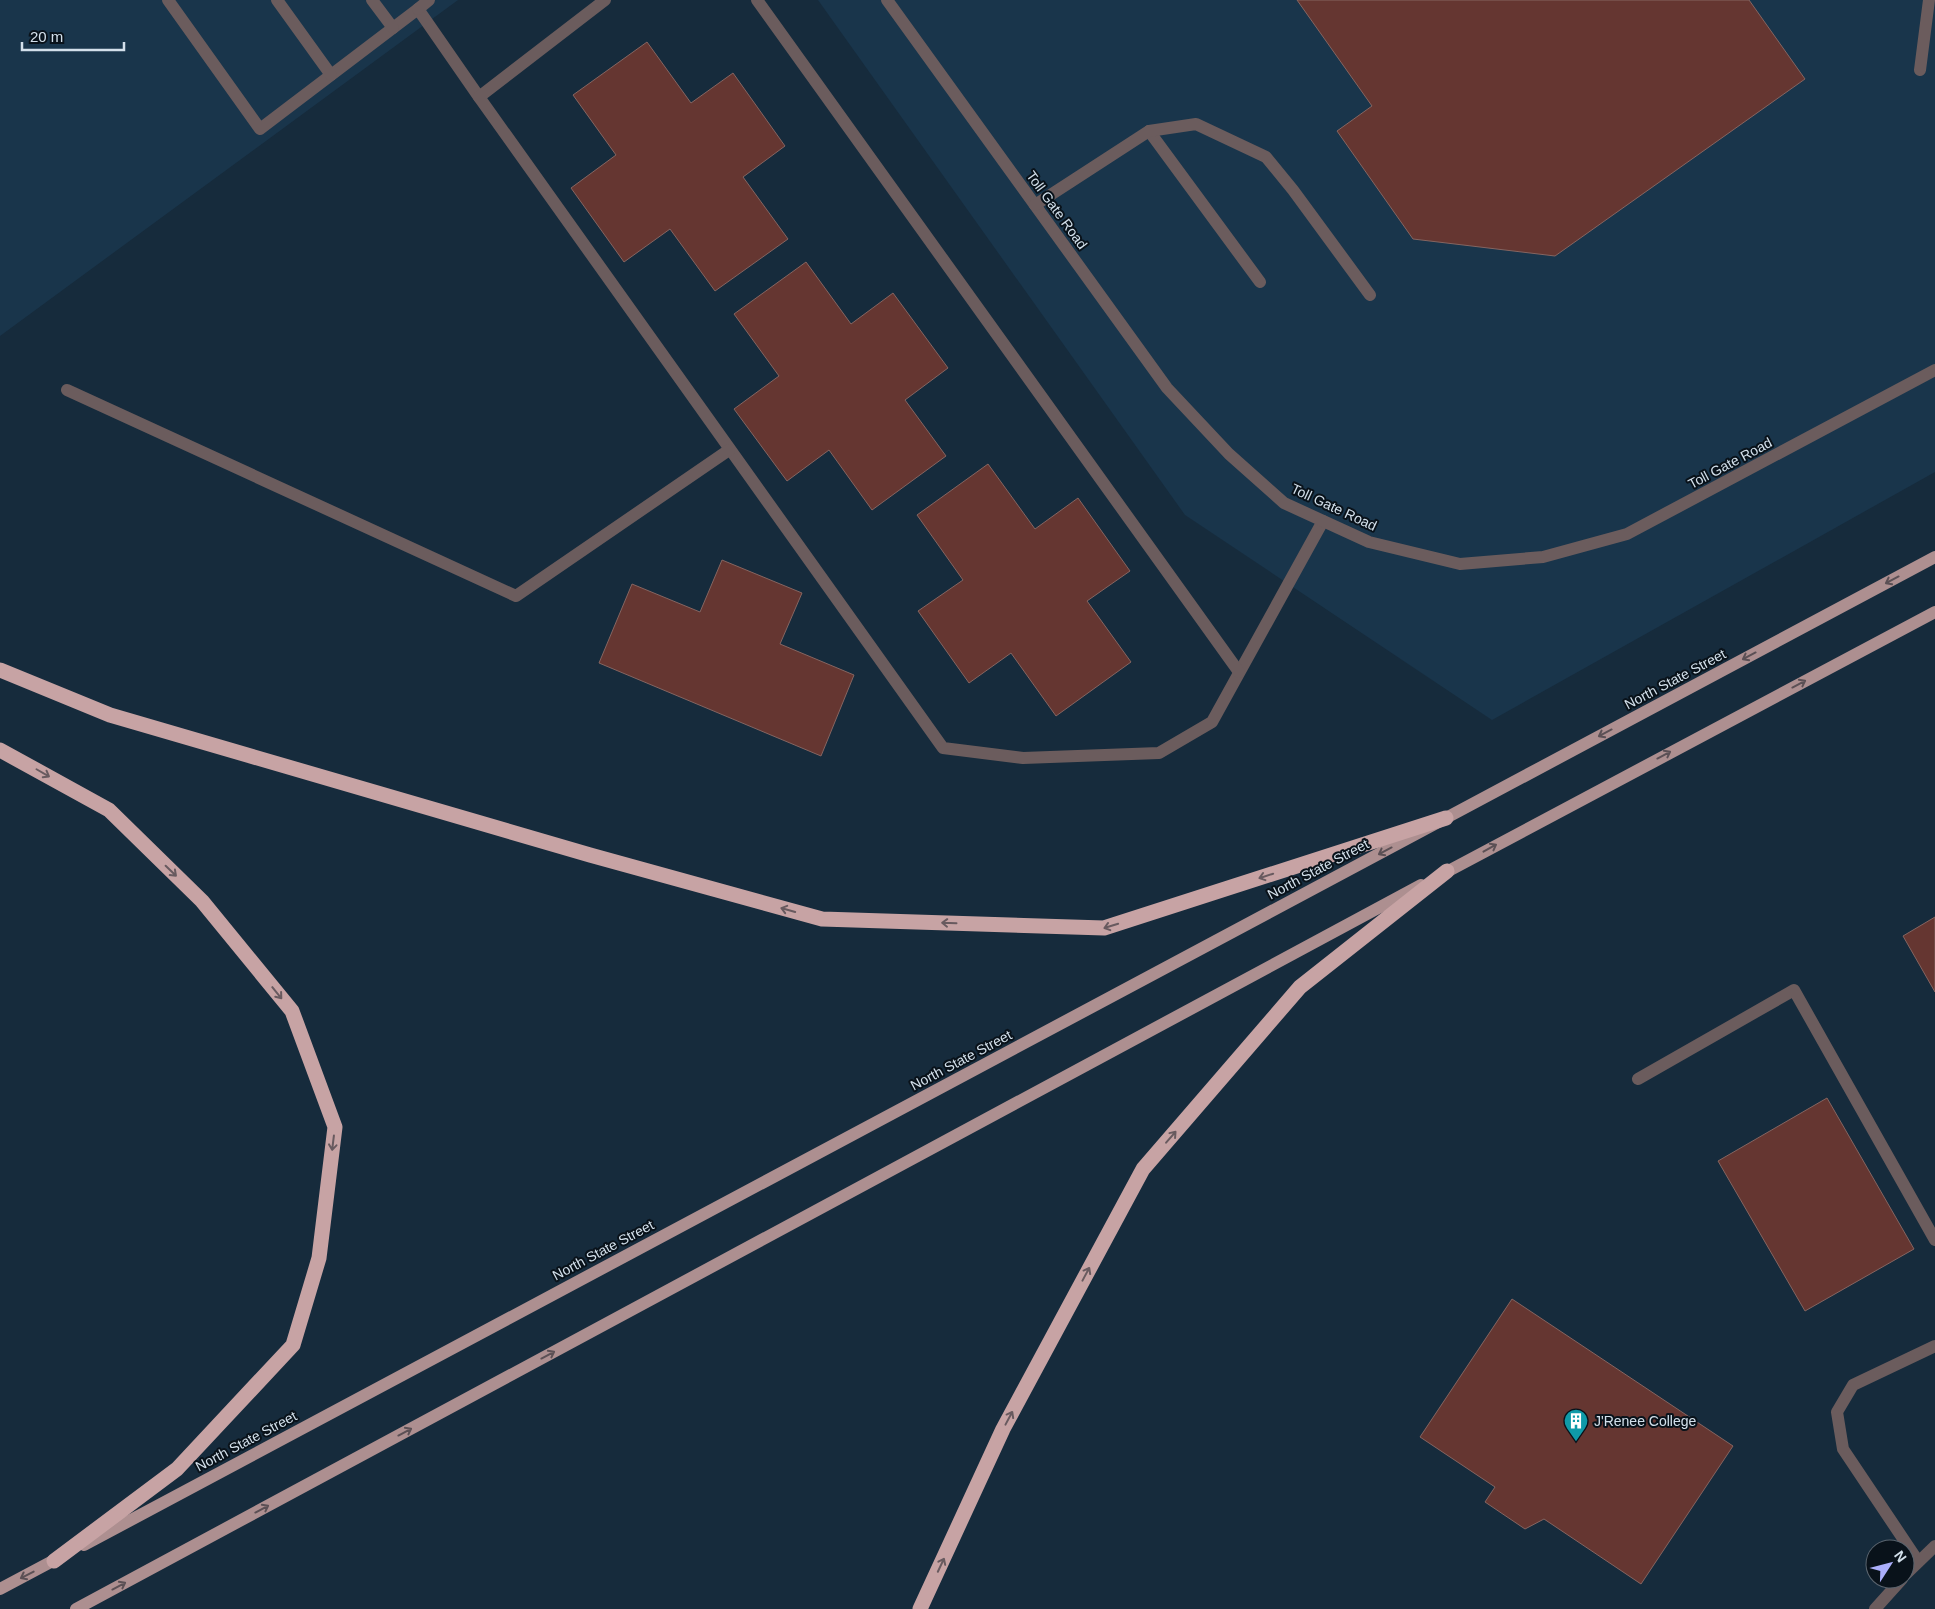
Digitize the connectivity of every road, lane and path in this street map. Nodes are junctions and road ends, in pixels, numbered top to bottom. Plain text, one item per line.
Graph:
1 (168, 0) edge
2 (277, 0) edge
3 (372, 0) edge
4 (429, 0) edge
5 (605, 0) edge
6 (757, 0) edge
7 (887, 0) edge
8 (1930, 0) edge
9 (418, 9) junction
10 (393, 28) junction
11 (1920, 70) dead end
12 (331, 75) junction
13 (479, 97) junction
14 (1149, 131) junction
15 (1036, 205) junction
16 (1260, 282) dead end
17 (1370, 295) dead end
18 (1935, 370) edge
19 (67, 390) dead end
20 (729, 450) junction
21 (1323, 521) junction
22 (1935, 557) edge
23 (1935, 612) edge
24 (0, 670) edge
25 (1239, 672) junction
26 (0, 750) edge
27 (1446, 818) junction
28 (1447, 871) junction
29 (1638, 1079) dead end
30 (1935, 1240) edge
31 (1935, 1346) edge
32 (1935, 1546) edge
33 (54, 1561) junction
34 (1918, 1561) junction
35 (1915, 1564) edge
36 (0, 1588) edge
37 (1893, 1589) edge
38 (76, 1609) edge
39 (920, 1609) edge
40 (1875, 1609) edge

1 - 12 street
2 - 12 street
3 - 10 street
4 - 9 street
5 - 13 street
6 - 25 street
7 - 15 street, Toll Gate Road
8 - 11 street
9 - 10 street
9 - 13 street
10 - 12 street
13 - 20 street
14 - 15 street
14 - 16 street
14 - 17 street
15 - 21 street, Toll Gate Road
18 - 21 street, Toll Gate Road
19 - 20 street
20 - 25 street
21 - 25 street
22 -> 27 main road, North State Street
28 -> 23 main road
27 -> 24 highway
26 -> 33 highway
27 -> 33 main road, North State Street
38 -> 28 main road
39 -> 28 highway
29 - 30 street
31 - 34 street
32 - 34 street
33 -> 36 main road, North State Street
34 - 35 street
37 - 40 street

